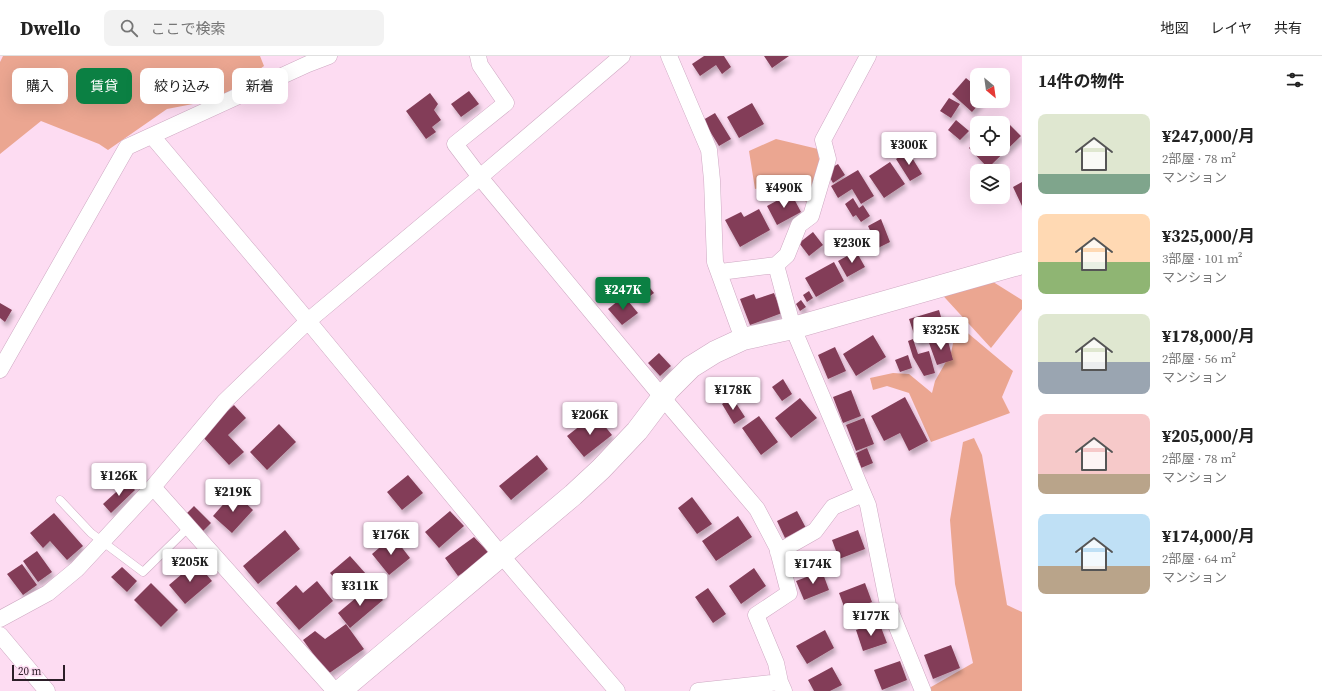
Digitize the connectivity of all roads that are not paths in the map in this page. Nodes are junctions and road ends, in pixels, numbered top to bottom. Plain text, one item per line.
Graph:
1 (329, 56) edge
2 (478, 56) edge
3 (622, 56) edge
4 (669, 56) edge
5 (868, 56) edge
6 (152, 136) junction
7 (480, 177) junction
8 (1022, 263) edge
9 (776, 265) junction
10 (720, 272) junction
11 (308, 321) junction
12 (793, 328) junction
13 (743, 339) junction
14 (0, 370) edge
15 (662, 397) junction
16 (153, 487) junction
17 (863, 494) junction
18 (60, 500) dead end
19 (188, 527) junction
20 (102, 542) junction
21 (778, 552) junction
22 (502, 556) junction
23 (0, 619) edge
24 (0, 635) edge
25 (782, 686) edge
26 (47, 691) edge
27 (335, 691) edge
28 (340, 691) edge
29 (617, 691) edge
30 (698, 691) edge
31 (922, 691) edge

1 - 6 street
2 - 7 street
3 - 7 street
4 - 10 street
5 - 9 street
6 - 11 street
6 - 14 street
7 - 11 street
7 - 15 street
8 - 12 street
9 - 10 street
9 - 12 street
10 - 13 street
11 - 16 street
11 - 22 street
12 - 13 street
12 - 17 street
13 - 15 street
15 - 21 street
15 - 22 street
16 - 19 street
16 - 20 street
17 - 21 street
17 - 31 street
18 - 20 lane
19 - 20 lane
19 - 27 street
20 - 23 street
21 - 25 street
22 - 28 street
22 - 29 street
24 - 26 street
25 - 30 street

